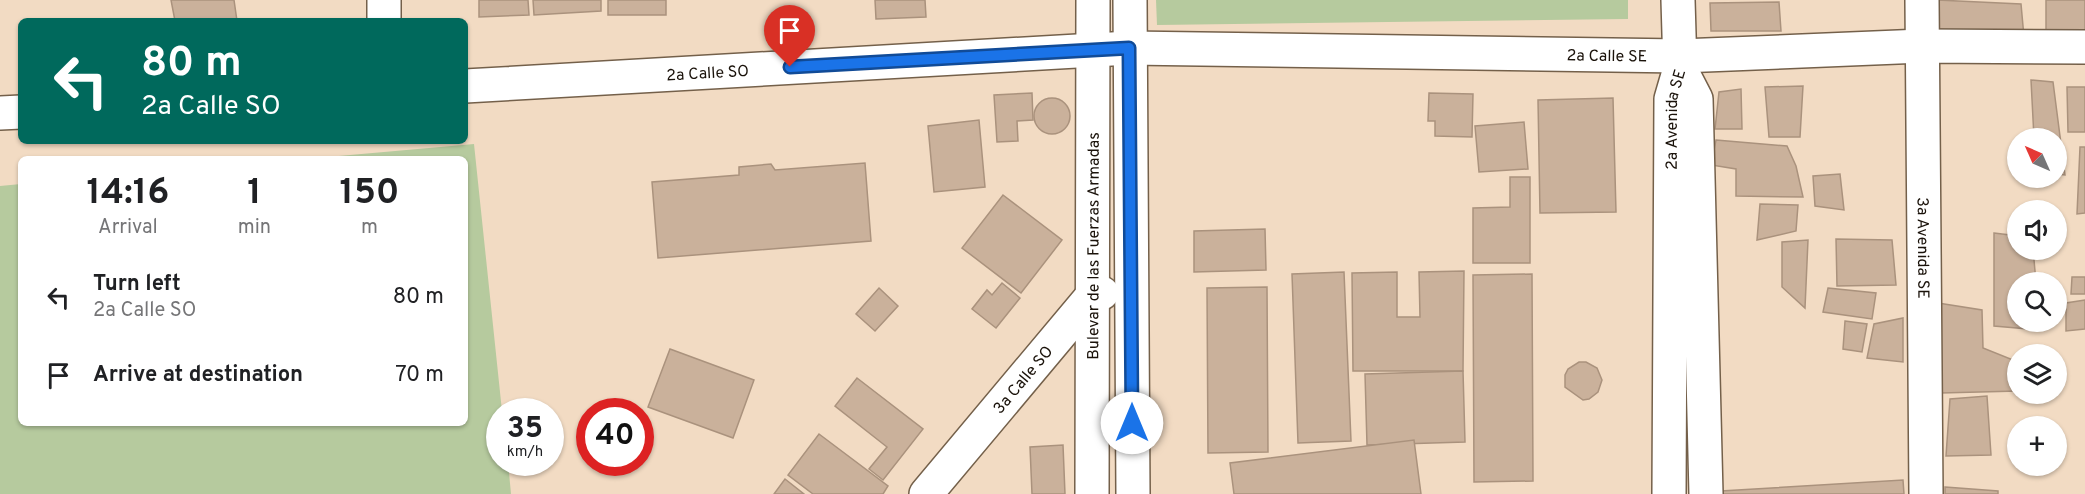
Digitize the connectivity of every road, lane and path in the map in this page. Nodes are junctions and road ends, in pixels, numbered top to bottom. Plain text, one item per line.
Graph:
1 (384, 0) edge
2 (1093, 0) edge
3 (1130, 0) edge
4 (1678, 0) edge
5 (1922, 0) edge
6 (384, 18) edge
7 (1922, 46) junction
8 (2085, 47) edge
9 (1129, 48) junction
10 (1092, 50) junction
11 (1680, 62) junction
12 (468, 86) edge
13 (18, 112) edge
14 (0, 113) edge
15 (1131, 282) junction
16 (1092, 296) junction
17 (926, 494) edge
18 (1092, 494) edge
19 (1133, 494) edge
20 (1669, 494) edge
21 (1706, 494) edge
22 (1926, 494) edge

1 - 6 street
2 - 10 street, Bulevar de las Fuerzas Armadas
3 - 9 street
4 - 11 street, 2a Avenida SE
5 - 7 street, 3a Avenida SE
7 - 8 street, 2a Calle SE
7 - 11 street, 2a Calle SE
7 - 22 street, 3a Avenida SE
9 - 10 street, 2a Calle SO
9 - 11 street, 2a Calle SE
9 - 15 street
10 - 12 street, 2a Calle SO
10 - 16 street, Bulevar de las Fuerzas Armadas
11 - 20 street, 2a Avenida SE
11 - 21 street, 2a Avenida SE
13 - 14 street
15 - 16 street
15 - 19 street
16 - 17 street, 3a Calle SO
16 - 18 street, Bulevar de las Fuerzas Armadas

